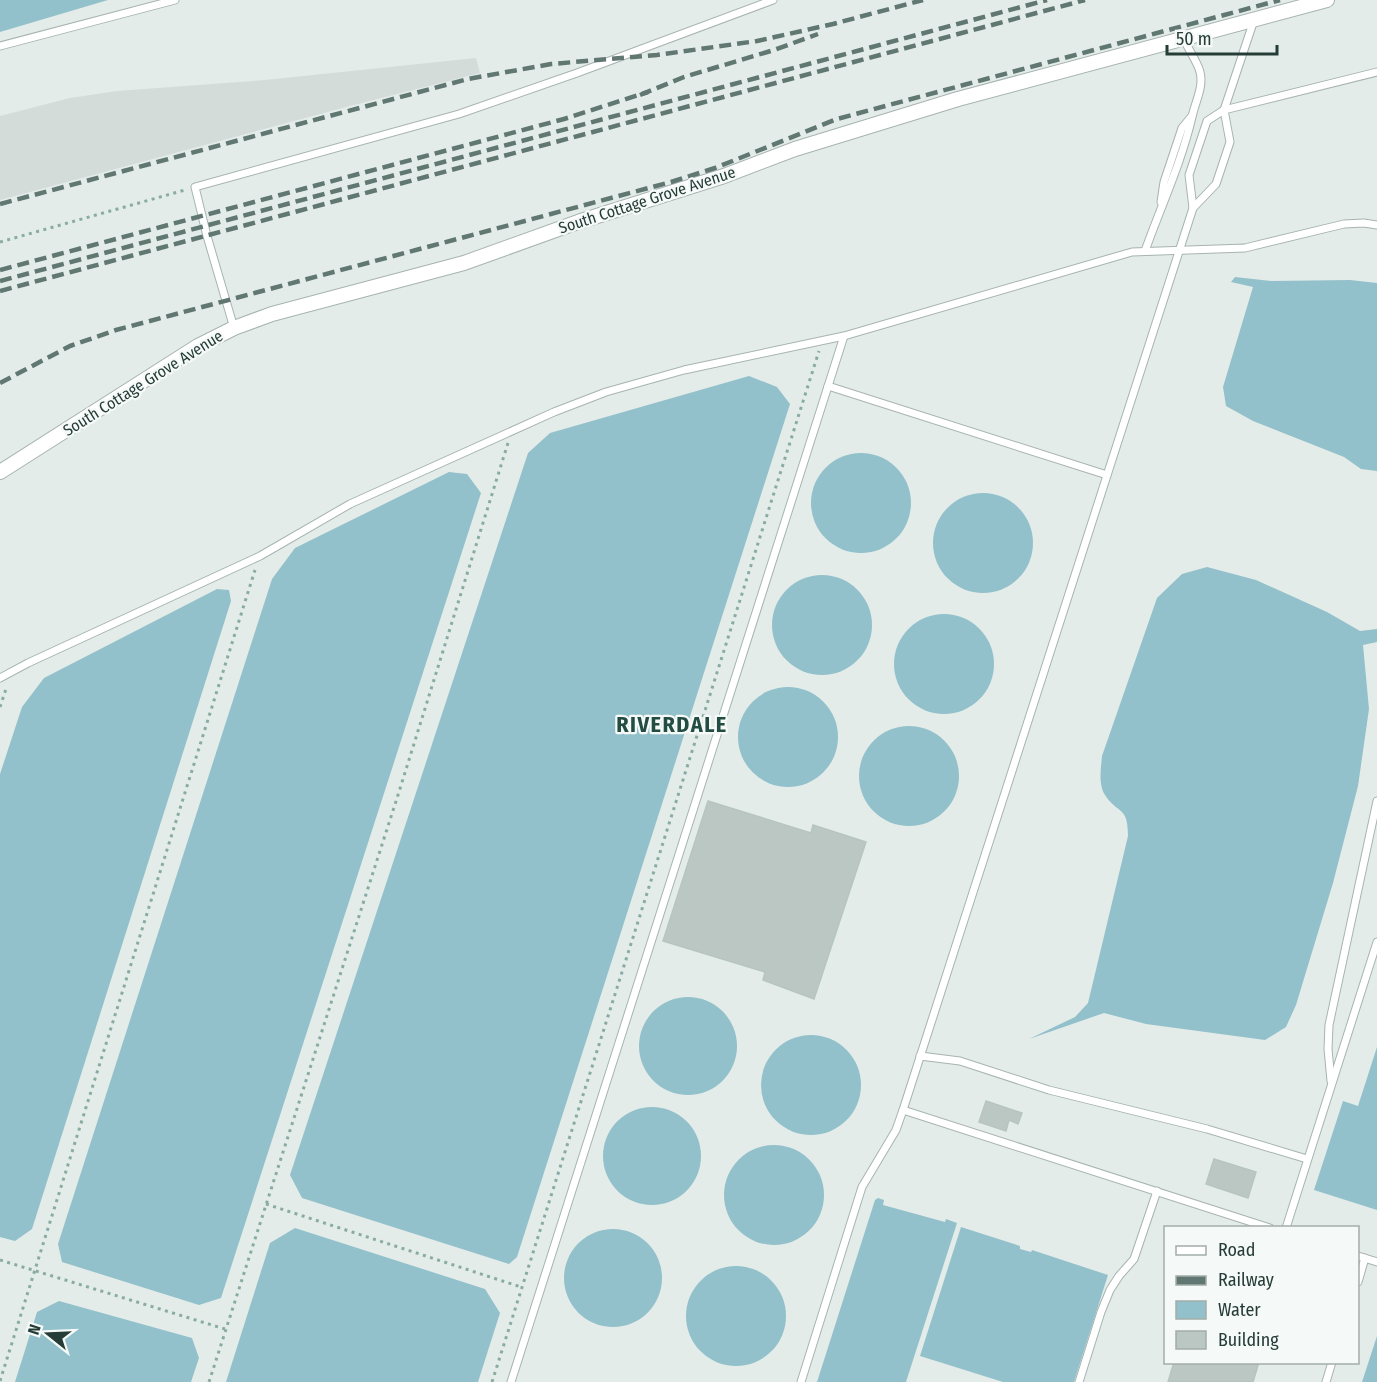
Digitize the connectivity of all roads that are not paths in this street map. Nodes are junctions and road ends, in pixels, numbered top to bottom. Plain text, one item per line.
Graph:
1 (175, 0) edge
2 (773, 0) edge
3 (1326, 0) edge
4 (1254, 19) junction
5 (1184, 39) junction
6 (0, 46) edge
7 (1377, 72) edge
8 (1224, 110) junction
9 (1193, 208) junction
10 (1377, 225) edge
11 (1180, 250) junction
12 (1145, 251) junction
13 (234, 328) junction
14 (844, 336) junction
15 (828, 386) junction
16 (0, 472) edge
17 (1107, 475) junction
18 (0, 678) edge
19 (1377, 801) edge
20 (1377, 942) edge
21 (920, 1056) junction
22 (1331, 1084) junction
23 (903, 1110) junction
24 (1307, 1159) junction
25 (1158, 1191) junction
26 (1267, 1226) edge
27 (1286, 1226) edge
28 (1361, 1257) edge
29 (1377, 1262) edge
30 (1359, 1274) edge
31 (1331, 1364) edge
32 (511, 1382) edge
33 (801, 1382) edge
34 (1079, 1382) edge
35 (1326, 1382) edge

1 - 6 lane
2 - 13 lane
3 - 4 street, South Cottage Grove Avenue
4 - 5 street, South Cottage Grove Avenue
4 - 8 lane
5 - 12 lane
5 - 13 street, South Cottage Grove Avenue
7 - 8 lane
8 - 9 lane
8 - 9 lane
9 - 11 lane
10 - 11 lane
11 - 12 lane
11 - 17 lane
12 - 14 lane
13 - 16 street, South Cottage Grove Avenue
14 - 15 lane
14 - 18 lane
15 - 17 lane
15 - 32 lane
17 - 21 lane
19 - 22 lane
20 - 22 lane
21 - 23 lane
21 - 24 lane
22 - 24 lane
23 - 25 lane
23 - 33 lane
24 - 27 lane
25 - 26 lane
25 - 34 lane
28 - 29 lane
28 - 30 lane
31 - 35 lane

